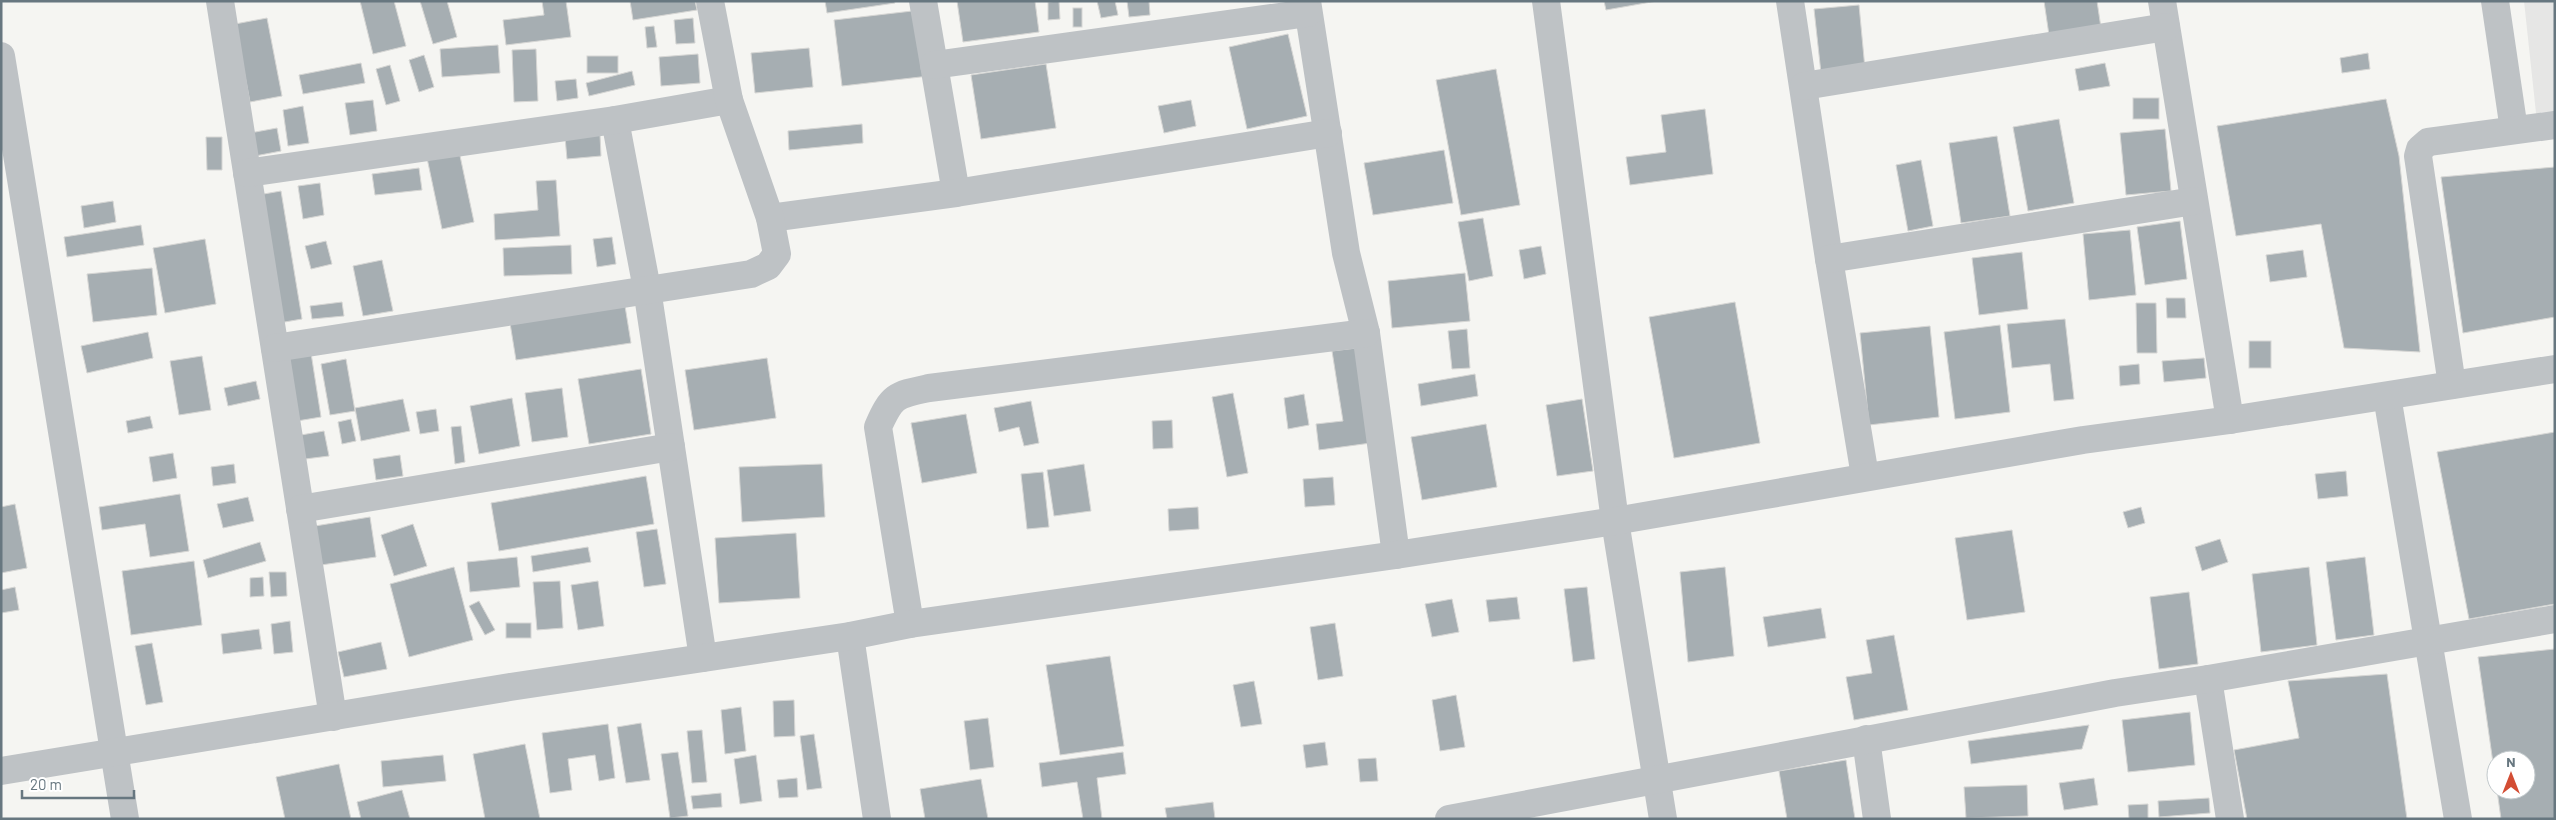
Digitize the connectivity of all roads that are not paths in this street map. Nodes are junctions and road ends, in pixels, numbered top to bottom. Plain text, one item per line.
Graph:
1 (220, 1) edge
2 (710, 1) edge
3 (923, 1) edge
4 (1546, 1) edge
5 (1790, 1) edge
6 (2495, 1) edge
7 (1307, 7) edge
8 (2164, 14) edge
9 (1, 56) edge
10 (934, 65) junction
11 (1804, 86) junction
12 (729, 100) junction
13 (615, 120) junction
14 (2555, 125) edge
15 (2514, 130) junction
16 (1328, 133) junction
17 (247, 173) junction
18 (956, 193) junction
19 (2194, 201) junction
20 (770, 218) junction
21 (1829, 259) junction
22 (646, 289) junction
23 (1366, 333) junction
24 (275, 348) junction
25 (2555, 369) edge
26 (2452, 385) junction
27 (2387, 396) junction
28 (2230, 420) junction
29 (671, 448) junction
30 (1865, 476) junction
31 (300, 509) junction
32 (1615, 520) junction
33 (1396, 555) junction
34 (2555, 619) edge
35 (910, 624) junction
36 (850, 636) junction
37 (2429, 641) junction
38 (703, 658) junction
39 (2208, 679) junction
40 (333, 717) junction
41 (1866, 739) junction
42 (115, 751) junction
43 (1, 771) edge
44 (1657, 780) junction
45 (126, 819) edge
46 (877, 819) edge
47 (1449, 819) edge
48 (1663, 819) edge
49 (1877, 819) edge
50 (2230, 819) edge
51 (2458, 819) edge

1 - 17 street
2 - 12 street
3 - 10 street
4 - 32 street
5 - 11 street
6 - 15 street
7 - 10 street
7 - 16 street
8 - 11 street
8 - 19 street
9 - 42 street
10 - 18 street
11 - 21 street
12 - 13 street
12 - 20 street
13 - 17 street
13 - 22 street
14 - 15 street
15 - 26 street
16 - 18 street
16 - 23 street
17 - 24 street
18 - 20 street
19 - 21 street
19 - 28 street
20 - 22 street
21 - 30 street
22 - 24 street
22 - 29 street
23 - 33 street
23 - 35 street
24 - 31 street
25 - 26 street
26 - 27 street
27 - 28 street
27 - 37 street
28 - 30 street
29 - 31 street
29 - 38 street
30 - 32 street
31 - 40 street
32 - 33 street
32 - 44 street
33 - 35 street
34 - 37 street
35 - 36 street
36 - 38 street
36 - 46 street
37 - 39 street
37 - 51 street
38 - 40 street
39 - 41 street
39 - 50 street
40 - 42 street
41 - 44 street
41 - 49 street
42 - 43 street
42 - 45 street
44 - 47 street
44 - 48 street

